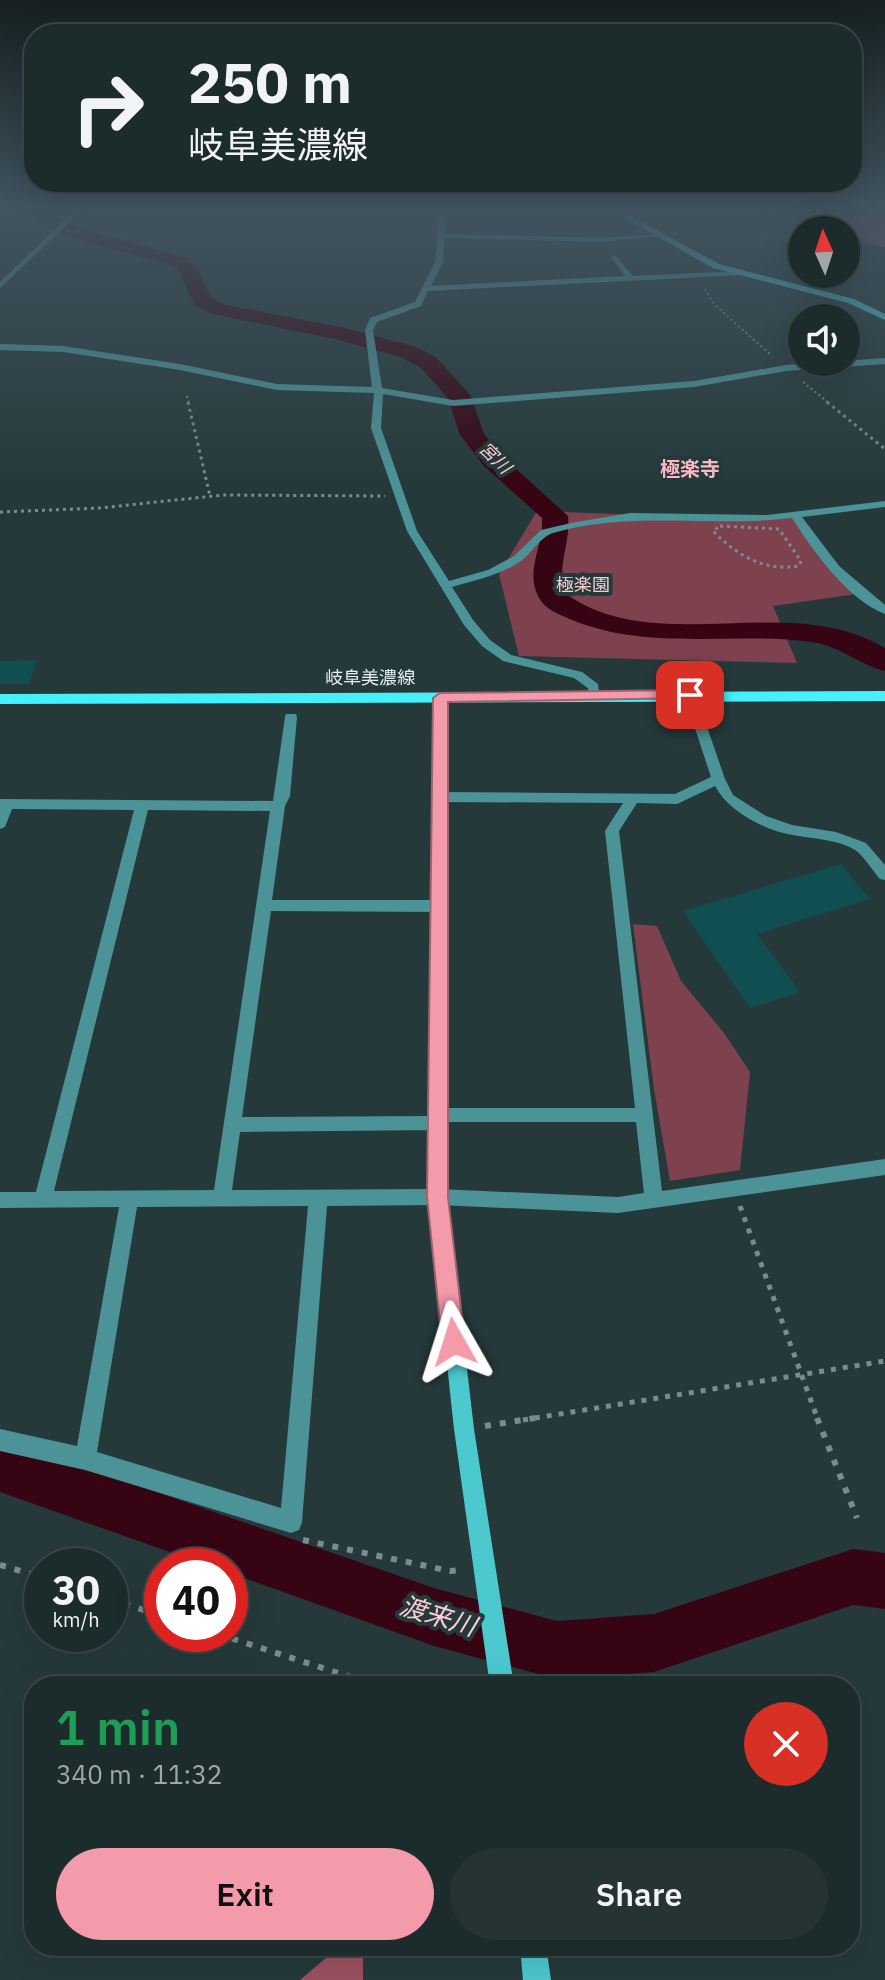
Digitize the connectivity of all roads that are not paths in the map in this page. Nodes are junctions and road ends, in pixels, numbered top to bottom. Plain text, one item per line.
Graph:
1 (420, 300) edge
2 (849, 300) edge
3 (885, 317) edge
4 (0, 347) edge
5 (885, 361) edge
6 (379, 390) junction
7 (885, 504) edge
8 (796, 516) junction
9 (444, 586) junction
10 (885, 610) edge
11 (690, 695) junction
12 (885, 696) edge
13 (440, 698) junction
14 (594, 698) junction
15 (0, 699) edge
16 (291, 717) dead end
17 (718, 779) junction
18 (441, 797) junction
19 (632, 800) junction
20 (4, 804) edge
21 (142, 805) junction
22 (278, 806) junction
23 (0, 824) edge
24 (885, 875) edge
25 (264, 905) junction
26 (439, 906) junction
27 (646, 1115) junction
28 (438, 1119) junction
29 (233, 1125) junction
30 (885, 1167) edge
31 (438, 1197) junction
32 (318, 1198) junction
33 (222, 1199) junction
34 (0, 1200) edge
35 (43, 1200) junction
36 (129, 1200) junction
37 (654, 1200) junction
38 (0, 1440) edge
39 (85, 1459) junction
40 (501, 1676) edge
41 (534, 1956) edge
42 (537, 1980) edge

1 - 6 street
2 - 3 street
4 - 6 street
5 - 6 street
6 - 9 street
7 - 8 street
8 - 9 street
8 - 10 street
9 - 14 street
11 - 12 main road, 岐阜美濃線
11 - 14 main road, 岐阜美濃線
11 - 17 street
13 - 14 main road, 岐阜美濃線
13 - 15 main road, 岐阜美濃線
13 - 18 street
16 - 22 street
17 - 19 street
17 - 24 street
18 - 19 street
18 - 26 street
19 - 27 street
20 - 21 street
20 - 23 street
21 - 22 street
21 - 35 street
22 - 25 street
25 - 26 street
25 - 29 street
26 - 28 street
27 - 28 street
27 - 37 street
28 - 29 street
28 - 31 street
29 - 33 street
30 - 37 street
31 - 32 street
31 - 37 street
31 - 40 street
32 - 33 street
32 - 39 street
33 - 36 street
34 - 35 street
35 - 36 street
36 - 39 street
38 - 39 street
41 - 42 street

